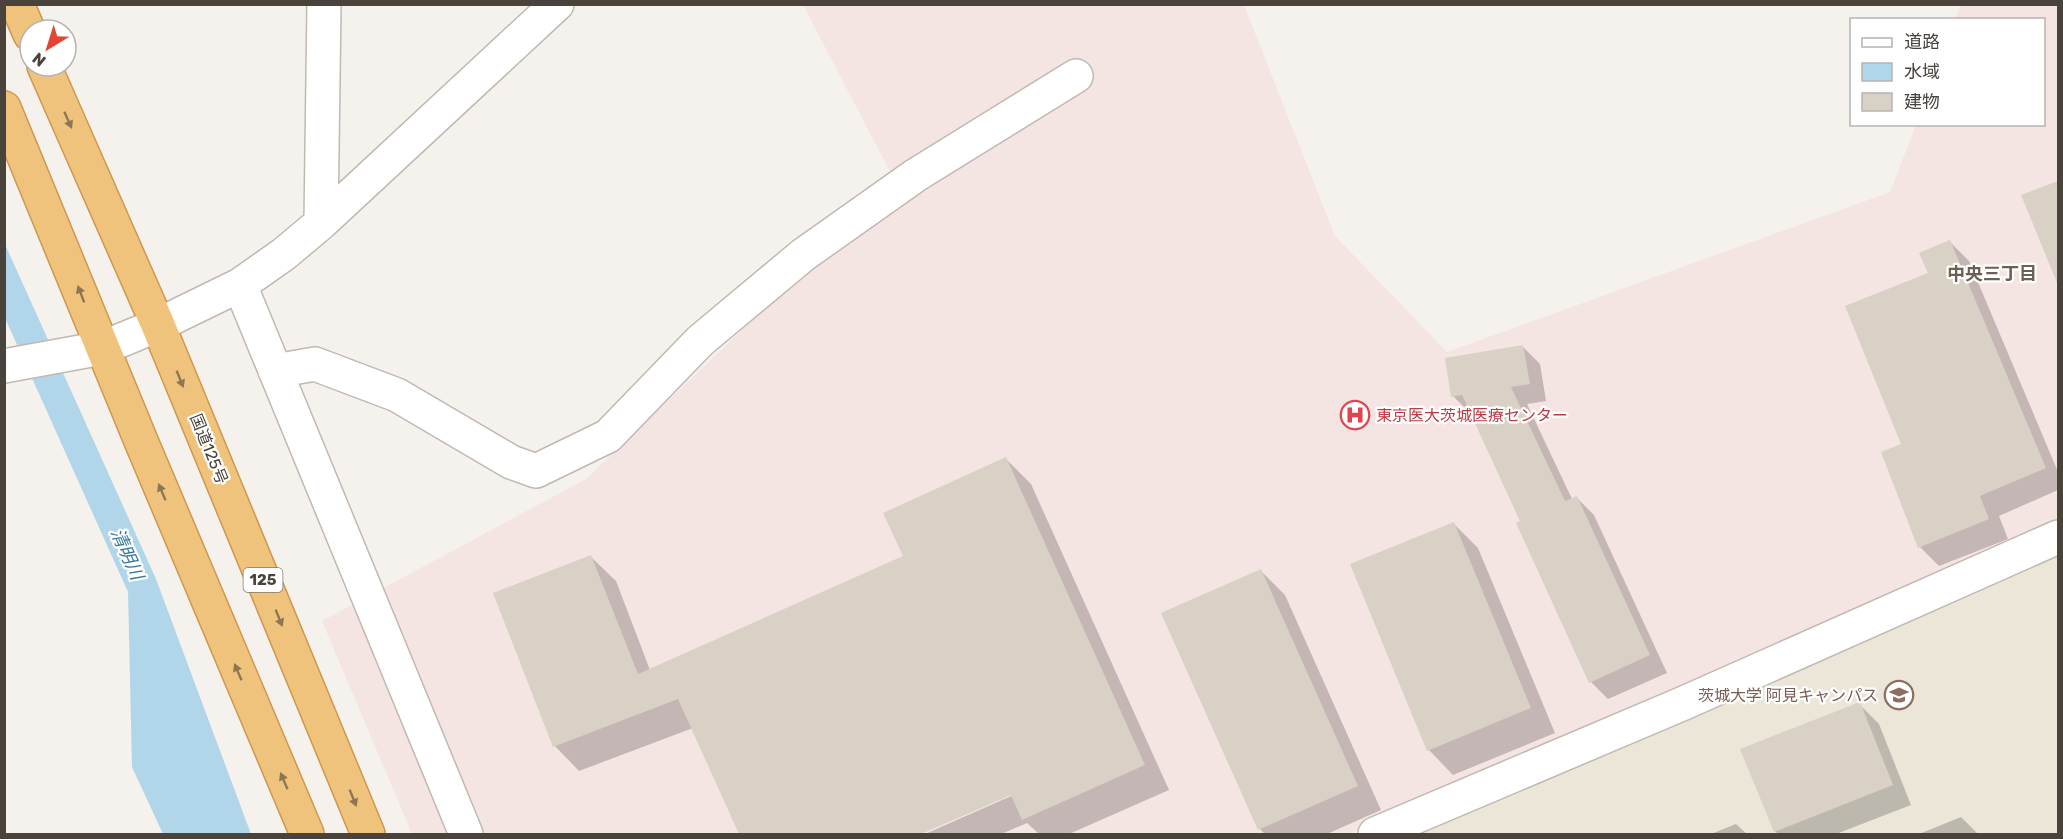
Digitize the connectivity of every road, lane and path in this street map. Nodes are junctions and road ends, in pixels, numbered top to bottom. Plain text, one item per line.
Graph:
1 (17, 4) edge
2 (324, 4) edge
3 (557, 4) edge
4 (23, 18) edge
5 (1076, 76) dead end
6 (49, 78) edge
7 (4, 108) edge
8 (321, 223) junction
9 (240, 285) junction
10 (158, 325) junction
11 (102, 348) junction
12 (4, 366) edge
13 (275, 371) junction
14 (2058, 537) edge
15 (307, 834) edge
16 (368, 834) edge
17 (466, 834) edge
18 (1375, 834) edge

1 - 4 highway
2 - 8 street
3 - 8 street
5 - 13 street
6 -> 10 highway, 国道125号 / 125
11 -> 7 highway
8 - 9 street
9 - 10 street
9 - 13 street
10 - 11 street
10 -> 16 highway, 国道125号 / 125
11 - 12 street
15 -> 11 highway
13 - 17 street
14 - 18 street

